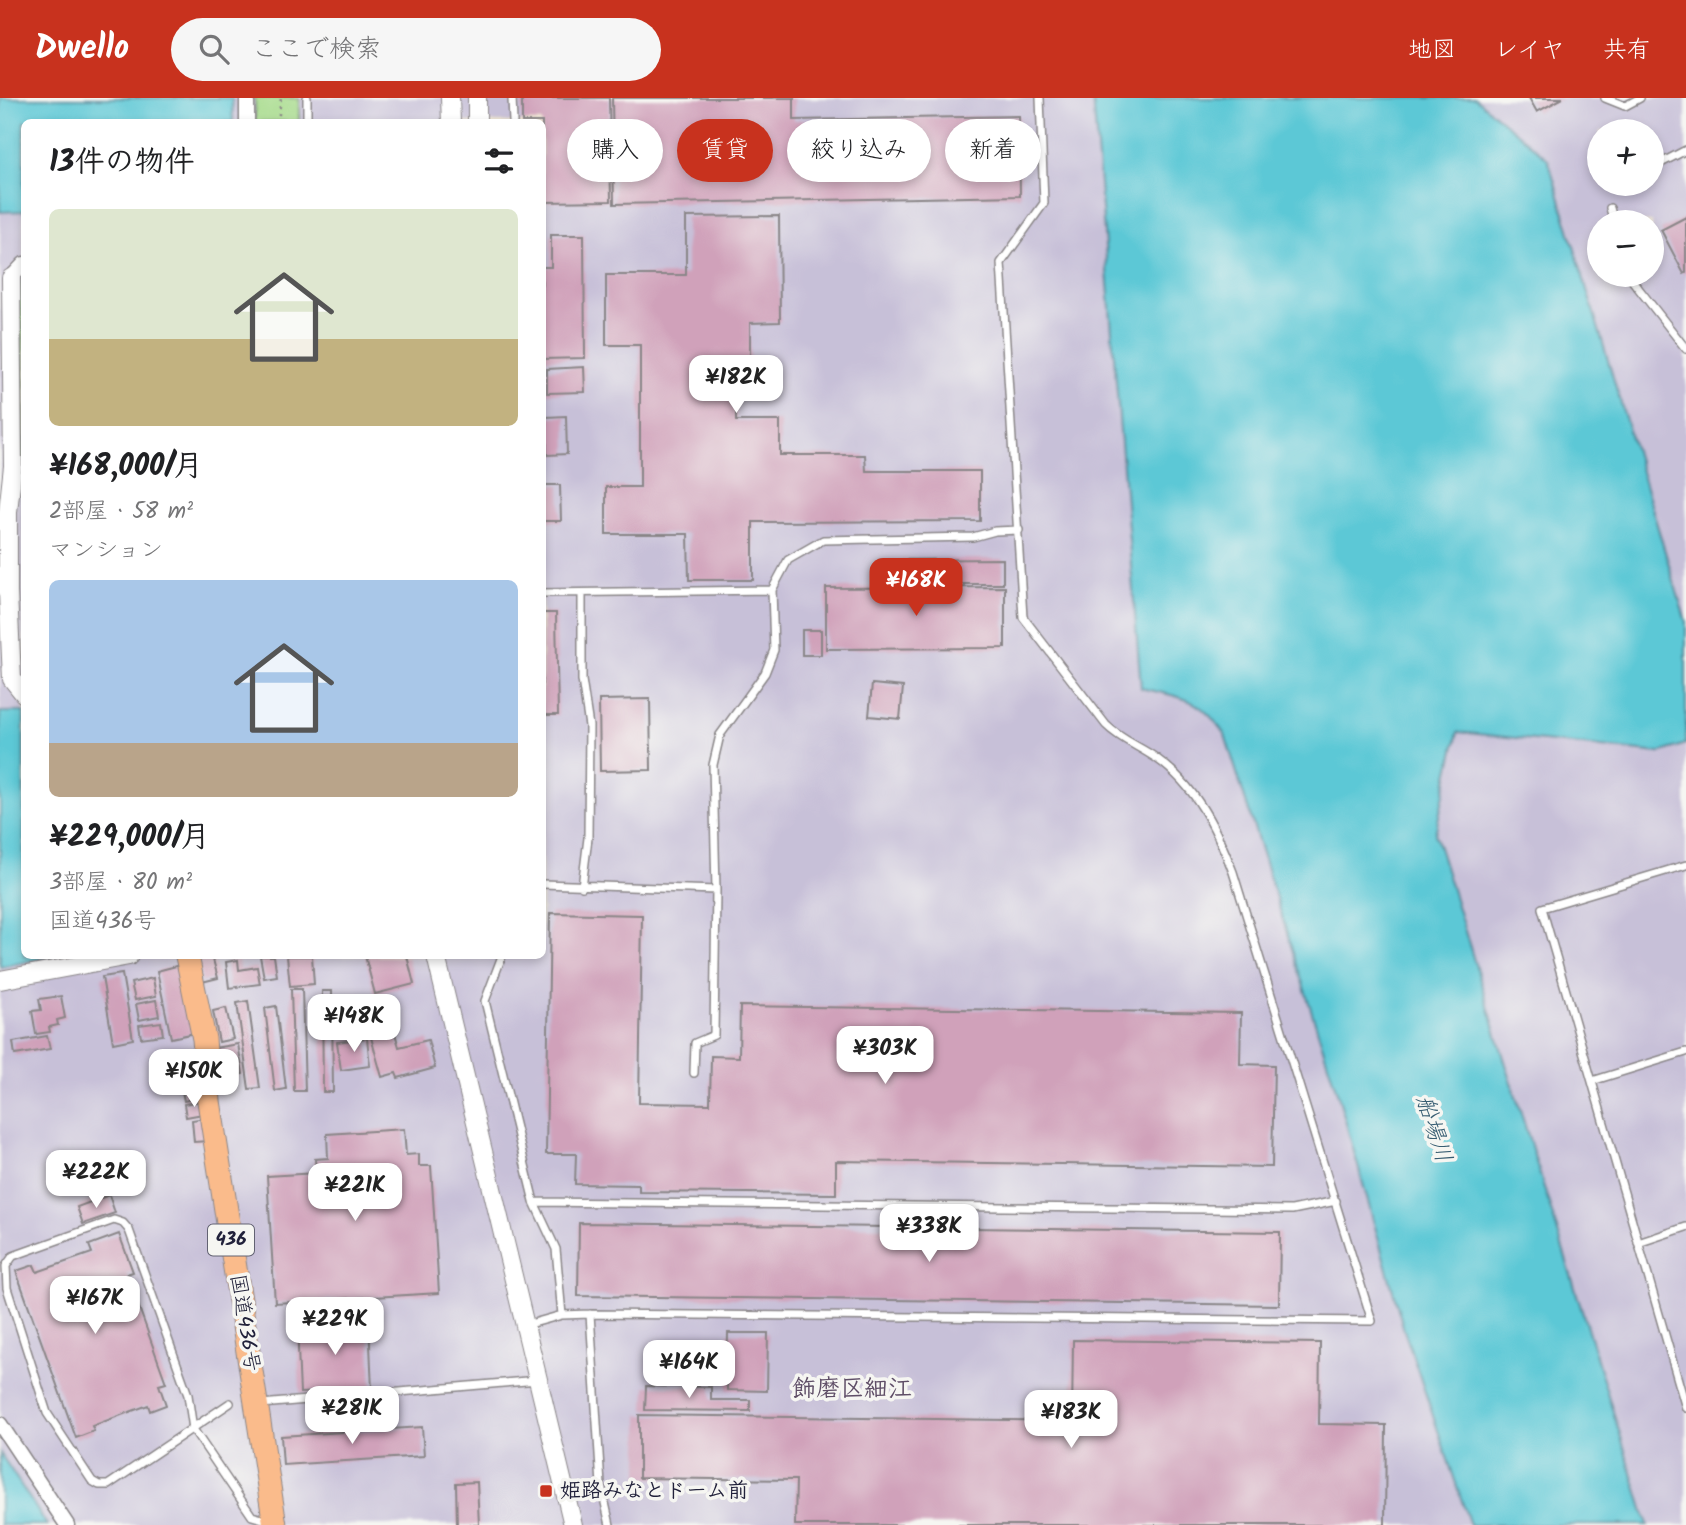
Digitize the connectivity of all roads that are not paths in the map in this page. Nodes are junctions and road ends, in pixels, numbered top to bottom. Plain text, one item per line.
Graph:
1 (247, 98) edge
2 (307, 98) edge
3 (450, 98) edge
4 (477, 98) edge
5 (512, 98) edge
6 (1040, 98) edge
7 (1605, 98) edge
8 (1640, 98) edge
9 (247, 119) edge
10 (307, 119) edge
11 (451, 119) edge
12 (477, 119) edge
13 (513, 119) edge
14 (1686, 150) edge
15 (1664, 161) edge
16 (21, 267) edge
17 (11, 278) joint
18 (1637, 287) edge
19 (1686, 349) edge
20 (11, 512) edge
21 (1019, 530) junction
22 (772, 590) junction
23 (4, 592) edge
24 (546, 593) edge
25 (582, 593) junction
26 (21, 692) edge
27 (1686, 865) edge
28 (546, 884) edge
29 (582, 887) junction
30 (716, 890) junction
31 (113, 959) edge
32 (188, 959) edge
33 (437, 959) edge
34 (501, 959) edge
35 (0, 980) edge
36 (1686, 1052) edge
37 (694, 1073) dead end
38 (1592, 1081) junction
39 (1336, 1201) junction
40 (534, 1202) junction
41 (1686, 1227) edge
42 (1638, 1242) junction
43 (590, 1314) junction
44 (562, 1315) junction
45 (525, 1325) junction
46 (539, 1380) junction
47 (230, 1403) dead end
48 (256, 1404) junction
49 (1686, 1408) edge
50 (0, 1424) edge
51 (193, 1429) junction
52 (275, 1523) edge
53 (66, 1525) edge
54 (573, 1525) edge
55 (610, 1525) edge

1 - 9 street
2 - 10 lane
3 - 11 street
4 - 12 street
5 - 13 lane
6 - 21 lane
7 - 8 lane
14 - 15 lane
16 - 17 street
17 - 20 street
18 - 19 lane
20 - 23 street
21 - 22 lane
21 - 39 lane
22 - 25 lane
22 - 30 lane
23 - 26 street
24 - 25 lane
25 - 29 lane
27 - 38 lane
28 - 29 lane
29 - 30 lane
30 - 37 lane
31 - 35 street
32 - 48 highway, 国道436号 / 436
33 - 45 street
34 - 40 lane
36 - 38 lane
38 - 42 lane
39 - 40 lane
39 - 43 lane
40 - 44 lane
41 - 42 lane
42 - 49 lane
43 - 44 lane
43 - 55 lane
44 - 45 lane
45 - 46 street
46 - 48 lane
46 - 54 street
47 - 51 lane
48 - 52 highway, 国道436号 / 436
50 - 53 street
51 - 51 lane
51 - 52 lane

